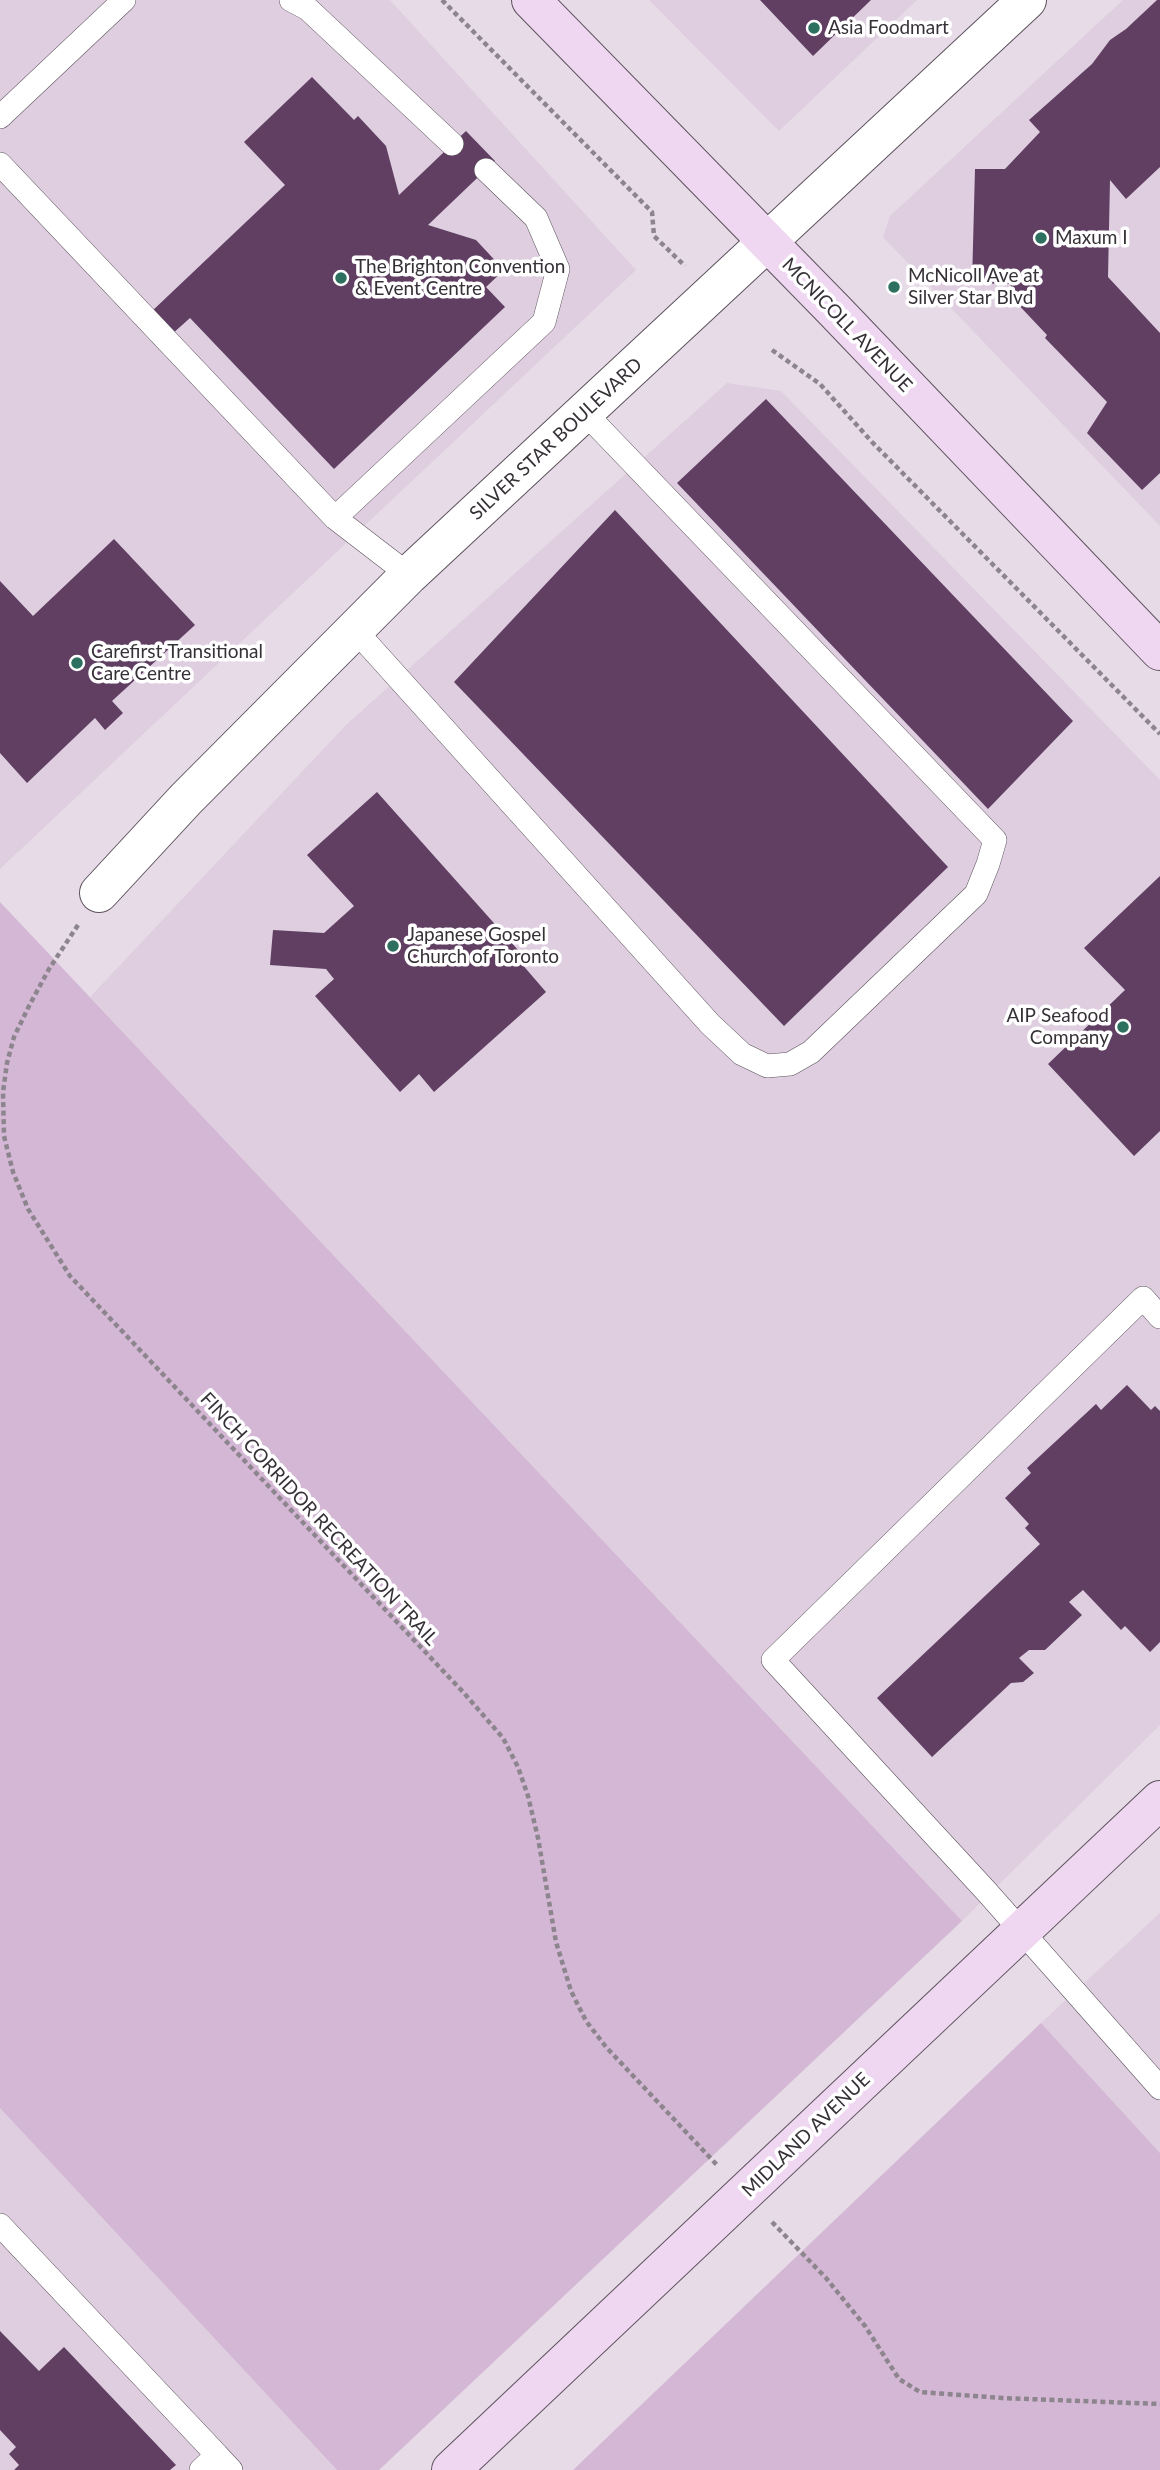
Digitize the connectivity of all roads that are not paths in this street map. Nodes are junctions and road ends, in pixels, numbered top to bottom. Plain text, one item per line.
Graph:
1 (124, 0) edge
2 (291, 0) edge
3 (531, 0) edge
4 (1027, 0) edge
5 (0, 117) edge
6 (452, 144) dead end
7 (0, 164) edge
8 (485, 170) dead end
9 (766, 242) junction
10 (584, 413) junction
11 (335, 518) junction
12 (409, 575) junction
13 (355, 630) junction
14 (1160, 651) edge
15 (99, 893) road end
16 (1160, 1317) edge
17 (1160, 1800) edge
18 (1022, 1930) junction
19 (1160, 2088) edge
20 (0, 2225) edge
21 (216, 2465) edge
22 (451, 2470) edge

1 - 5 lane
2 - 6 lane
3 - 9 main road, MCNICOLL AVENUE
4 - 9 street, SILVER STAR BOULEVARD
7 - 11 lane
8 - 11 lane
9 - 10 street, SILVER STAR BOULEVARD
9 - 14 main road, MCNICOLL AVENUE
10 - 12 street, SILVER STAR BOULEVARD
10 - 13 lane
11 - 12 lane
12 - 13 street, SILVER STAR BOULEVARD
13 - 15 street, SILVER STAR BOULEVARD
16 - 18 lane
17 - 18 main road, MIDLAND AVENUE
18 - 19 lane
18 - 22 main road, MIDLAND AVENUE
20 - 21 lane

